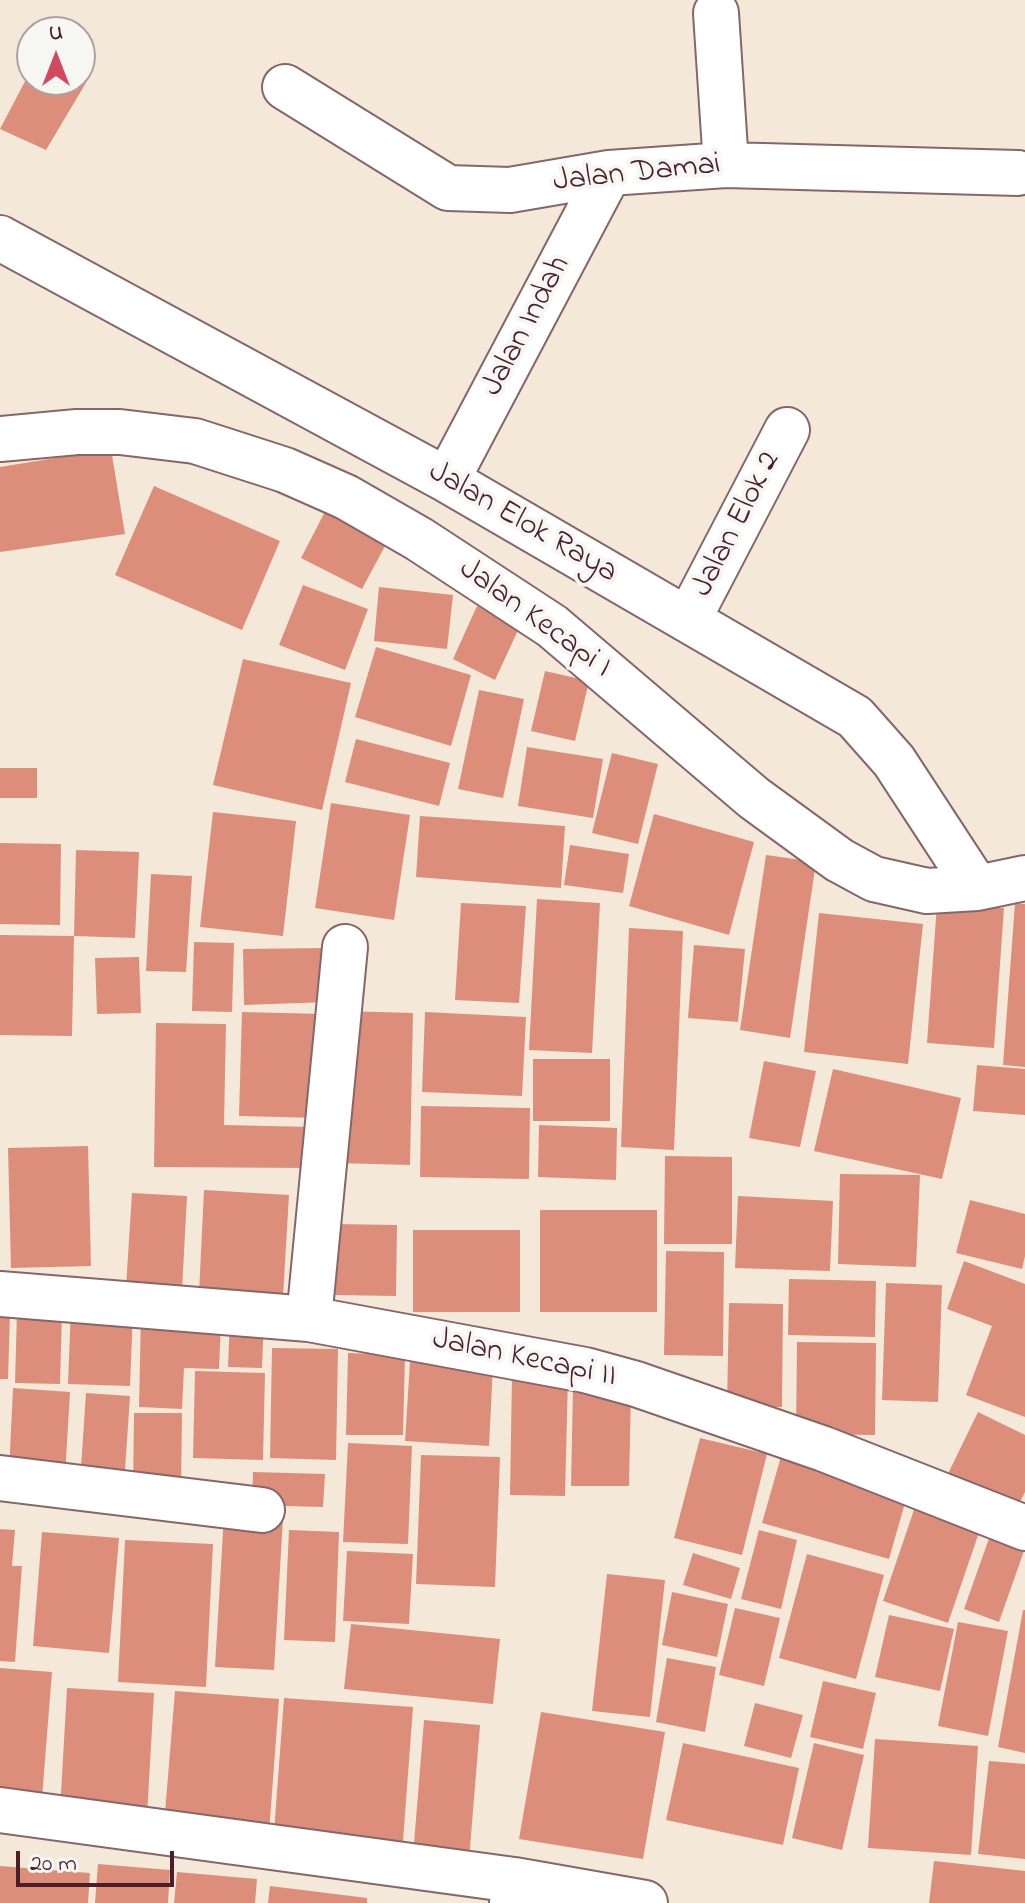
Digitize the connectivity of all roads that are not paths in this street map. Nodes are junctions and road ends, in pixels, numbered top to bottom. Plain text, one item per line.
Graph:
1 (716, 13) dead end
2 (285, 87) dead end
3 (726, 165) junction
4 (609, 173) junction
5 (1018, 173) dead end
6 (0, 238) edge
7 (787, 430) dead end
8 (0, 439) edge
9 (447, 480) junction
10 (688, 620) junction
11 (1025, 878) edge
12 (977, 888) junction
13 (345, 947) dead end
14 (0, 1294) edge
15 (309, 1319) junction
16 (0, 1478) edge
17 (262, 1510) dead end
18 (1025, 1528) edge
19 (0, 1810) edge
20 (513, 1892) edge
21 (645, 1903) edge

1 - 3 street
2 - 4 street, Jalan Damai
3 - 4 street, Jalan Damai
3 - 5 street, Jalan Damai
4 - 9 street, Jalan Indah
6 - 9 street, Jalan Elok Raya
7 - 10 street, Jalan Elok 2
8 - 12 street, Jalan Kecapi I
9 - 10 street, Jalan Elok Raya
10 - 12 street, Jalan Elok Raya
11 - 12 street, Jalan Kecapi I
13 - 15 street
14 - 15 street, Jalan Kecapi II
15 - 18 street, Jalan Kecapi II
16 - 17 street
19 - 20 street
20 - 21 street

